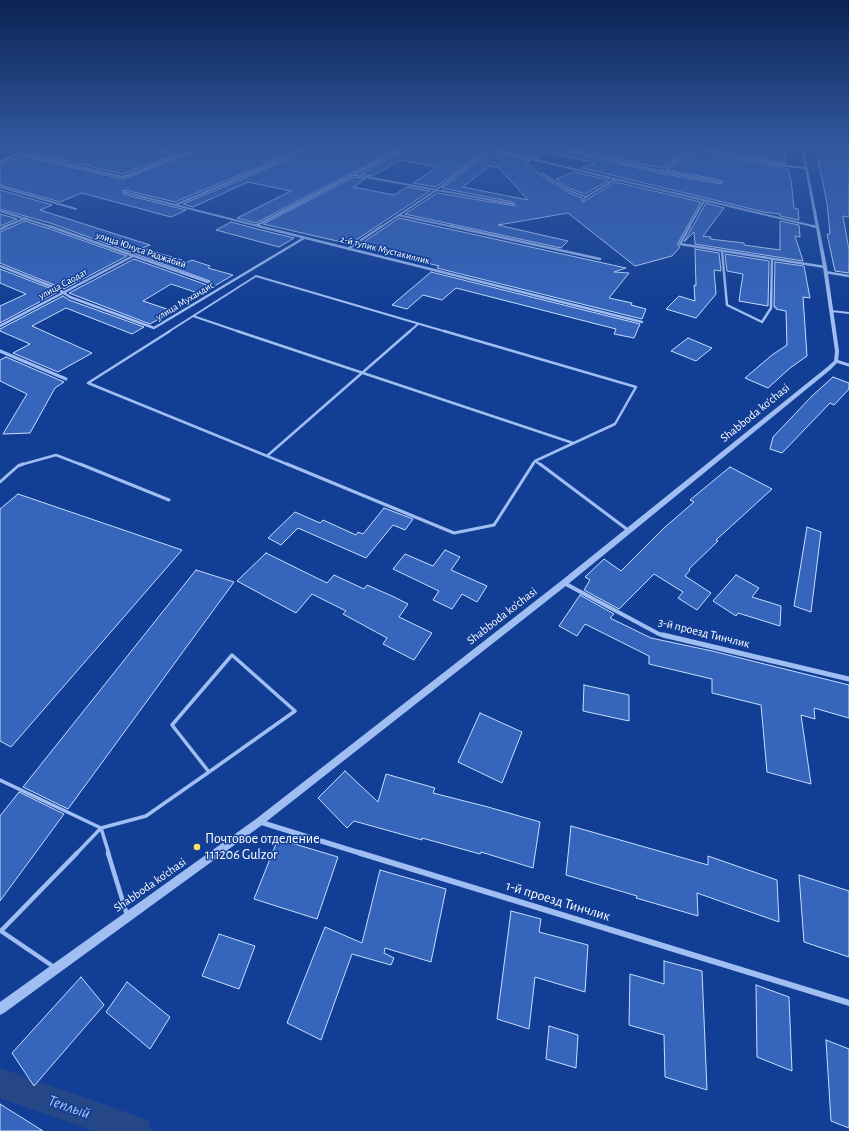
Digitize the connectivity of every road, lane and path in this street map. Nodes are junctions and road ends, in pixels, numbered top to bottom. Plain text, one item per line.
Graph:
1 (37, 198) edge
2 (146, 198) edge
3 (191, 198) edge
4 (310, 198) edge
5 (425, 198) edge
6 (476, 198) edge
7 (585, 198) edge
8 (691, 198) edge
9 (812, 198) edge
10 (582, 200) dead end
11 (704, 201) junction
12 (513, 204) dead end
13 (174, 205) junction
14 (76, 209) dead end
15 (0, 211) edge
16 (398, 215) junction
17 (26, 218) junction
18 (257, 225) junction
19 (817, 227) junction
20 (0, 229) edge
21 (304, 238) junction
22 (348, 249) junction
23 (722, 251) junction
24 (133, 256) junction
25 (600, 259) dead end
26 (772, 259) junction
27 (0, 266) edge
28 (825, 270) junction
29 (849, 276) edge
30 (208, 282) dead end
31 (64, 294) junction
32 (831, 311) junction
33 (849, 313) edge
34 (193, 316) junction
35 (642, 322) dead end
36 (418, 324) junction
37 (0, 326) edge
38 (0, 351) edge
39 (836, 361) junction
40 (849, 365) edge
41 (362, 373) junction
42 (66, 379) dead end
43 (573, 443) junction
44 (267, 456) junction
45 (535, 460) junction
46 (0, 482) edge
47 (169, 500) dead end
48 (628, 530) junction
49 (564, 583) junction
50 (849, 679) edge
51 (209, 772) junction
52 (0, 780) edge
53 (259, 822) junction
54 (101, 828) junction
55 (127, 916) junction
56 (0, 931) edge
57 (55, 968) junction
58 (849, 1003) edge
59 (0, 1009) edge

1 - 14 street
2 - 13 street, 2-й тупик Мустакиллик
3 - 13 street
4 - 18 street
5 - 16 street
6 - 12 street
7 - 10 lane
8 - 11 street
9 - 19 street
11 - 19 street
11 - 23 street
13 - 18 street, 2-й тупик Мустакиллик
15 - 17 street, улица Юнуса Раджабий
16 - 22 street
16 - 25 street
17 - 20 street
17 - 24 street, улица Юнуса Раджабий
18 - 21 street, 2-й тупик Мустакиллик
19 - 28 street
21 - 22 street, 2-й тупик Мустакиллик
21 - 31 street, улица Мухандис
22 - 35 street, 2-й тупик Мустакиллик
23 - 26 street
23 - 26 street
24 - 30 street, улица Юнуса Раджабий
24 - 31 street, улица Саодат
26 - 28 street
27 - 31 street, улица Мухандис
28 - 29 street
28 - 32 street
31 - 37 street, улица Саодат
32 - 33 lane
32 - 39 street
34 - 36 lane
34 - 41 lane
34 - 44 lane
36 - 41 lane
36 - 43 lane
38 - 42 street
39 - 40 street
39 - 48 street, Shabboda ko'chasi
41 - 43 lane
41 - 44 lane
43 - 45 lane
44 - 45 lane
45 - 48 lane
46 - 47 lane
48 - 49 street, Shabboda ko'chasi
49 - 50 street, 3-й проезд Тинчлик
49 - 53 street, Shabboda ko'chasi
51 - 51 lane
51 - 54 lane
52 - 54 lane
53 - 55 street, Shabboda ko'chasi
53 - 58 street, 1-й проезд Тинчлик
54 - 55 lane
54 - 56 lane
55 - 57 street, Shabboda ko'chasi
56 - 57 lane
57 - 59 street, Shabboda ko'chasi

